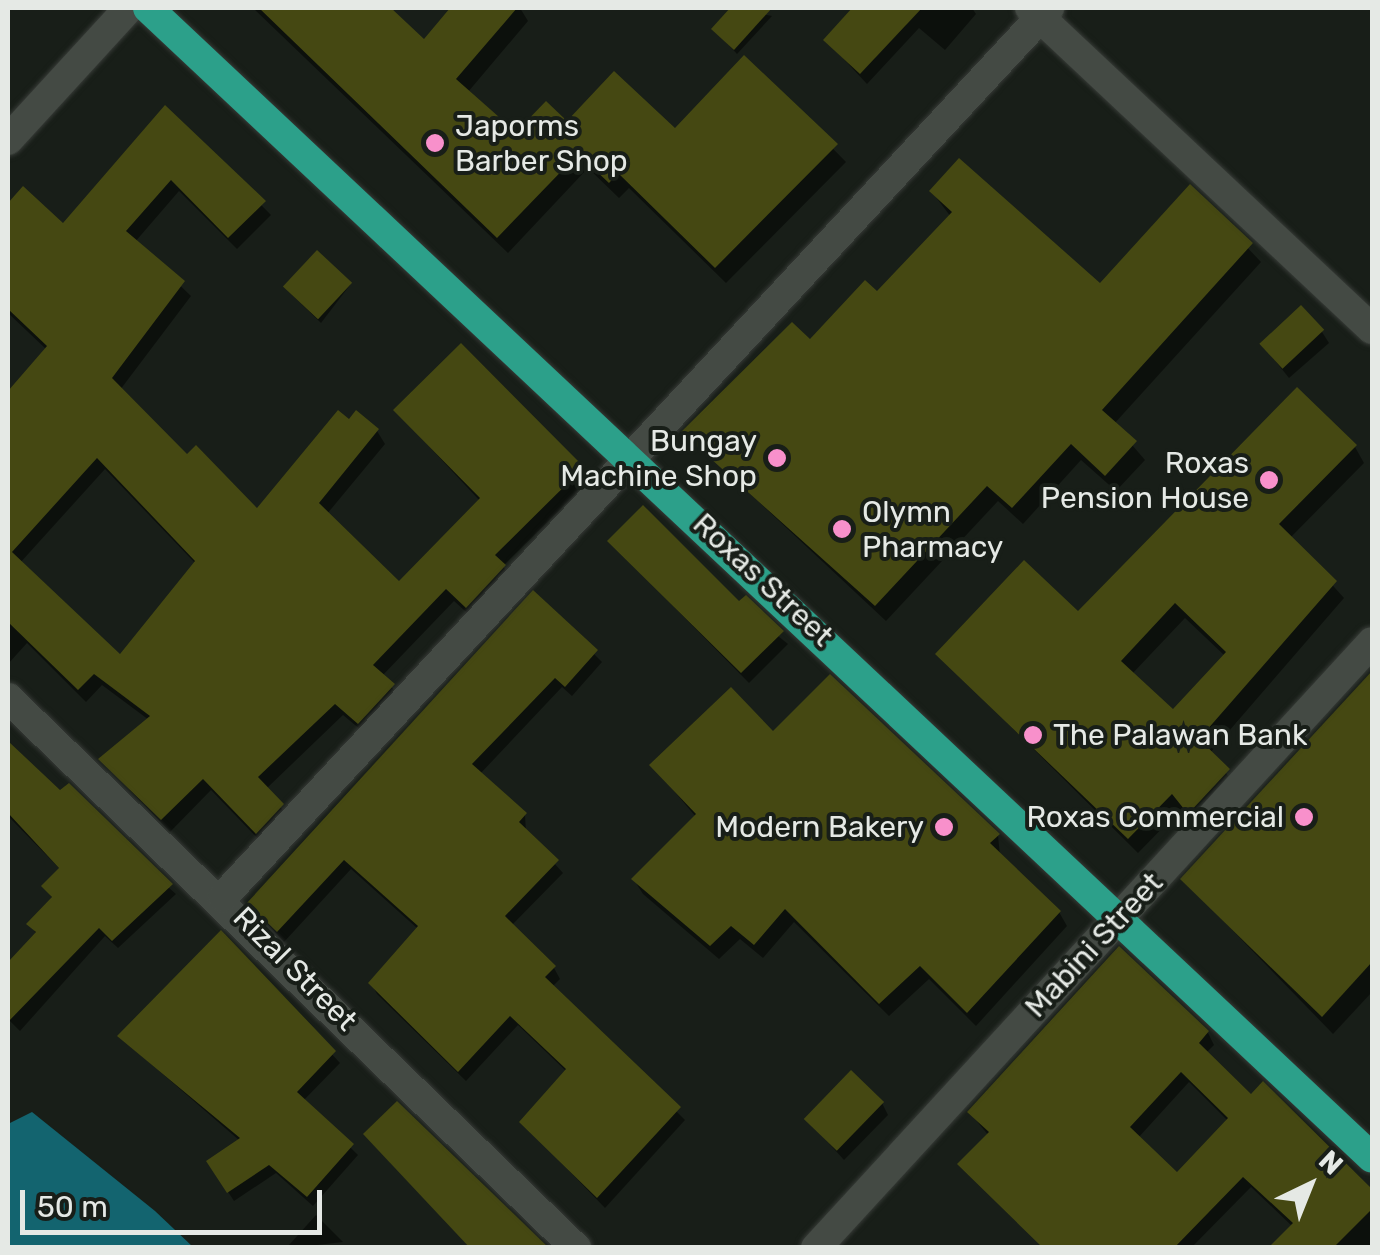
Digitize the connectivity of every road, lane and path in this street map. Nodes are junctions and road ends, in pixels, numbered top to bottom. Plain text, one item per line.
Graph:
1 (129, 8) edge
2 (148, 8) edge
3 (1040, 11) edge
4 (8, 140) edge
5 (1372, 329) edge
6 (631, 456) junction
7 (1372, 642) edge
8 (8, 698) edge
9 (223, 897) junction
10 (1120, 916) junction
11 (1372, 1158) edge
12 (576, 1248) edge
13 (816, 1248) edge

1 - 4 street
2 - 6 main road, Roxas Street
3 - 5 street
3 - 6 street
6 - 9 street
6 - 10 main road, Roxas Street
7 - 10 street, Mabini Street
8 - 9 street, Rizal Street
9 - 12 street, Rizal Street
10 - 11 main road, Roxas Street
10 - 13 street, Mabini Street

